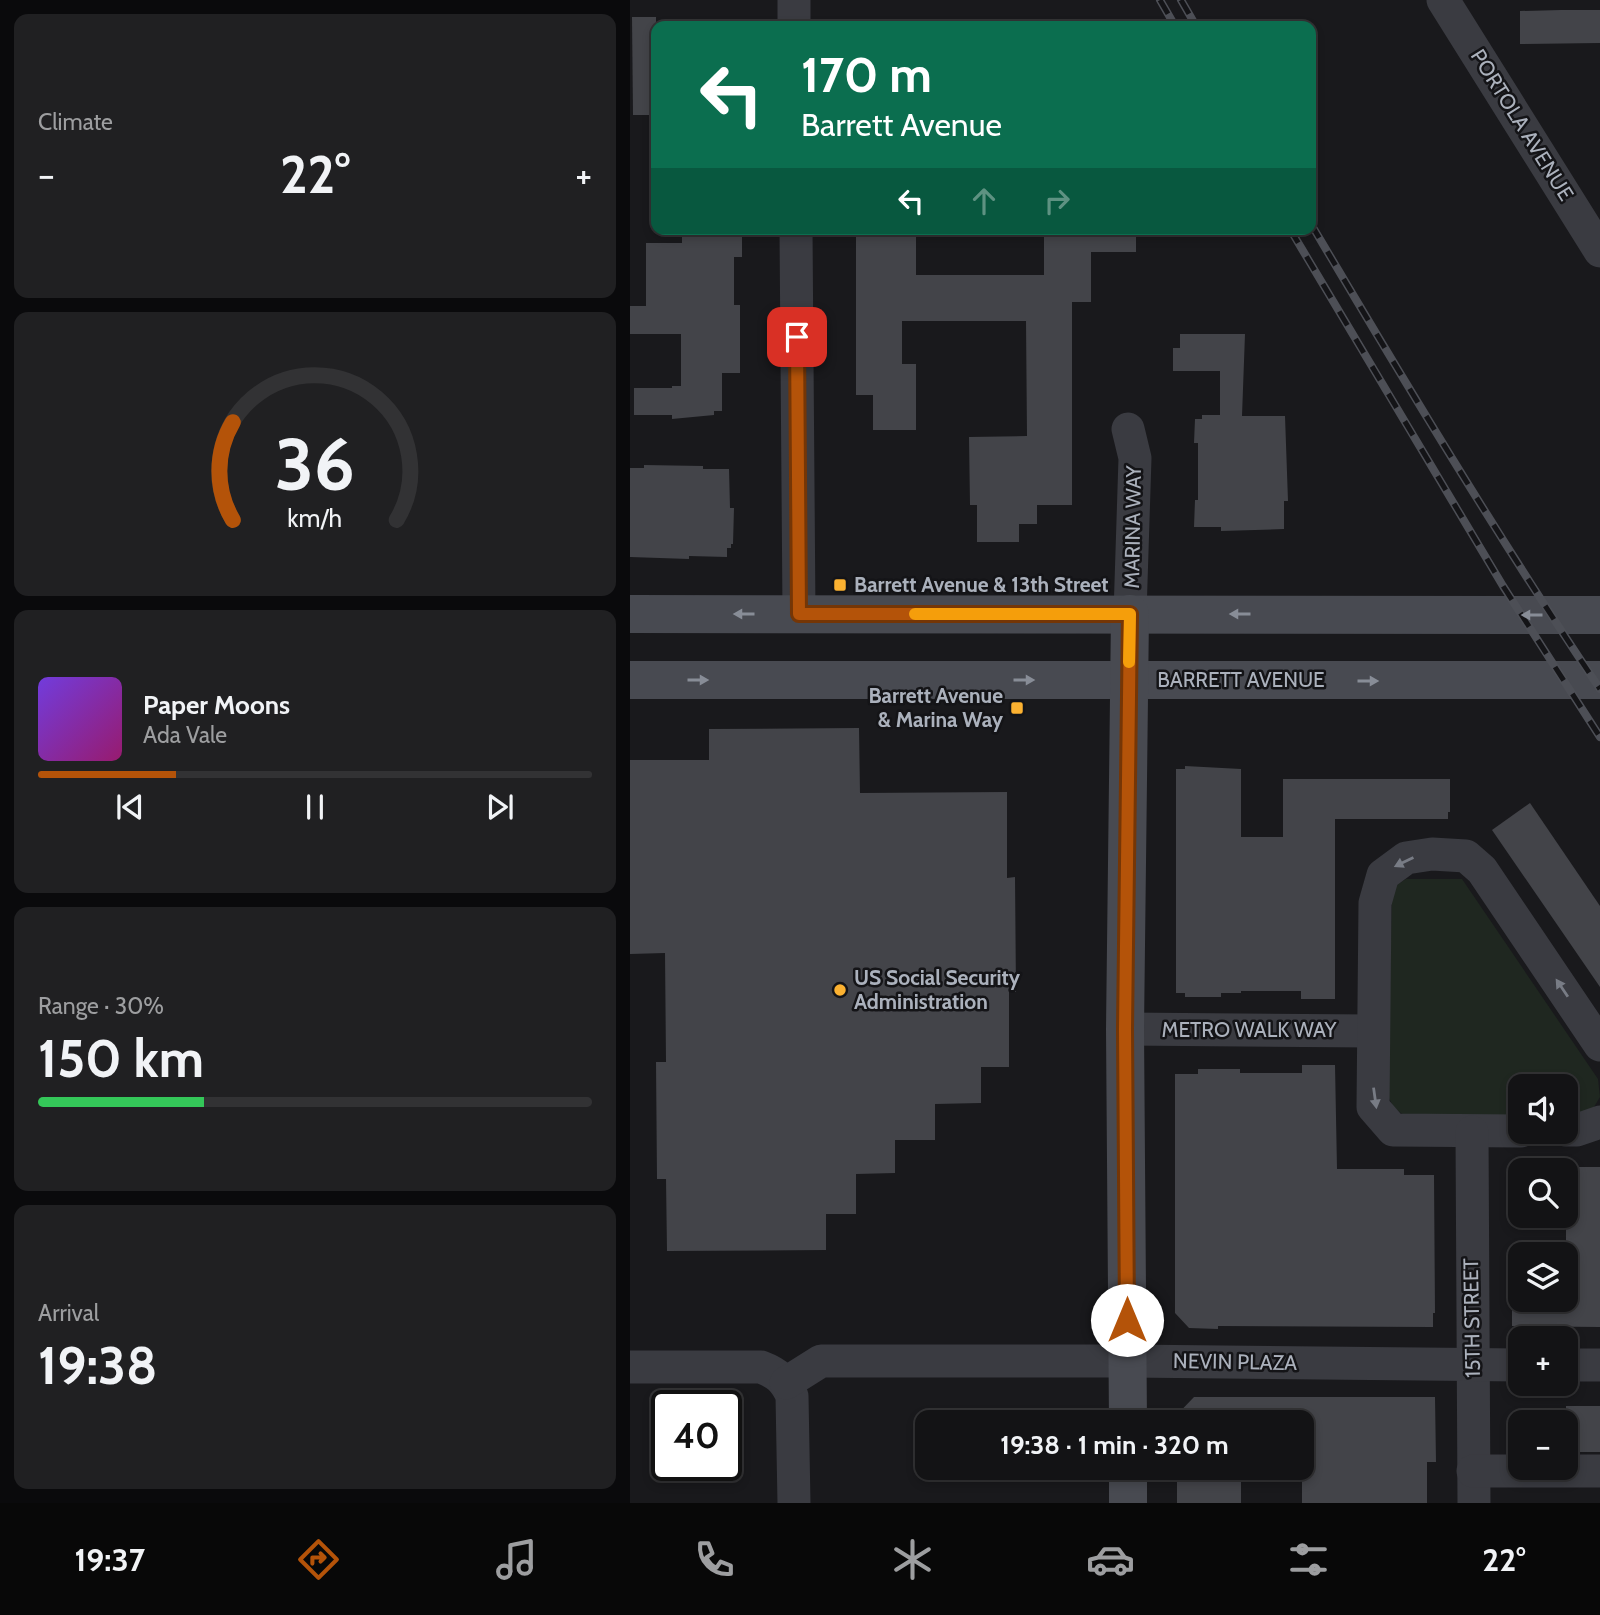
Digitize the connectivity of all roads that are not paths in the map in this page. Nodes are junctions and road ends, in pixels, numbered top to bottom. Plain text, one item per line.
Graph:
1 (794, 0) edge
2 (1443, 0) edge
3 (794, 21) edge
4 (796, 235) edge
5 (1600, 251) edge
6 (1128, 429) dead end
7 (630, 614) edge
8 (799, 614) junction
9 (1130, 614) junction
10 (1600, 615) edge
11 (630, 680) edge
12 (1129, 680) junction
13 (1600, 680) edge
14 (1125, 1029) junction
15 (1372, 1031) junction
16 (1600, 1045) edge
17 (1600, 1122) edge
18 (1578, 1130) edge
19 (1508, 1131) edge
20 (1472, 1132) junction
21 (1128, 1360) junction
22 (1508, 1365) edge
23 (1578, 1365) edge
24 (1600, 1365) edge
25 (1473, 1366) junction
26 (630, 1367) edge
27 (786, 1382) junction
28 (1128, 1410) edge
29 (1600, 1471) edge
30 (1128, 1480) edge
31 (1474, 1487) edge
32 (794, 1503) edge
33 (1128, 1503) edge

1 - 3 street
2 - 5 street, PORTOLA AVENUE
4 - 8 street
6 - 9 street, MARINA WAY
8 -> 7 main road
8 - 9 main road
10 -> 9 main road
9 - 12 main road, MARINA WAY
11 -> 12 main road, BARRETT AVENUE
12 -> 13 main road, BARRETT AVENUE
12 - 14 main road, MARINA WAY
14 - 15 street, METRO WALK WAY
14 - 21 main road, MARINA WAY
16 -> 15 street
15 -> 20 street
17 - 18 street
19 - 20 street
20 - 25 street, 15TH STREET
21 - 25 street, NEVIN PLAZA
21 - 27 street, NEVIN PLAZA
21 - 28 main road, MARINA WAY
22 - 25 street, NEVIN PLAZA
23 - 24 street
25 - 31 street, 15TH STREET
26 - 27 street
27 - 32 street
29 - 31 street
30 - 33 main road

